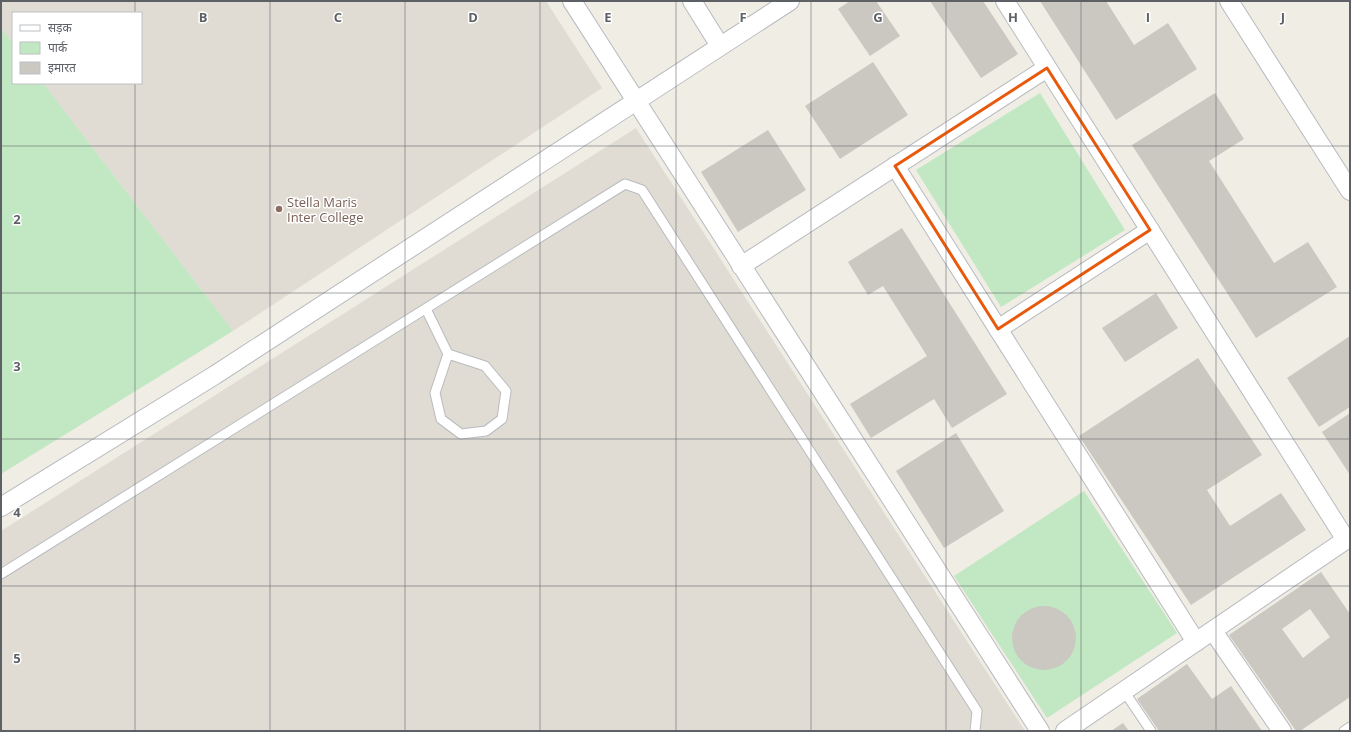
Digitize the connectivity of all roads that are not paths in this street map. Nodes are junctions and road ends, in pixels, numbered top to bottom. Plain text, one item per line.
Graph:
1 (572, 1) edge
2 (692, 1) edge
3 (790, 1) edge
4 (1005, 1) edge
5 (1236, 3) edge
6 (720, 46) junction
7 (1047, 68) junction
8 (636, 101) junction
9 (896, 166) junction
10 (1350, 191) edge
11 (1150, 230) junction
12 (741, 266) junction
13 (426, 309) junction
14 (998, 329) junction
15 (448, 354) junction
16 (1, 507) edge
17 (1348, 539) edge
18 (1, 574) edge
19 (1213, 630) junction
20 (1196, 642) junction
21 (1124, 691) junction
22 (1350, 727) edge
23 (975, 731) edge
24 (1040, 731) edge
25 (1065, 731) edge
26 (1151, 731) edge
27 (1282, 731) edge
28 (1344, 731) edge

1 - 8 street
2 - 6 street
3 - 6 street
4 - 7 street
5 - 10 street
6 - 8 street
7 - 9 street
7 - 11 street
8 - 12 street
8 - 16 street
9 - 12 street
9 - 14 street
11 - 14 street
11 - 17 street
12 - 24 street
13 - 15 lane
13 - 18 lane
13 - 23 lane
14 - 20 street
15 - 15 lane
17 - 19 street
19 - 20 street
19 - 27 street
20 - 21 street
21 - 25 street
21 - 26 lane
22 - 28 lane

